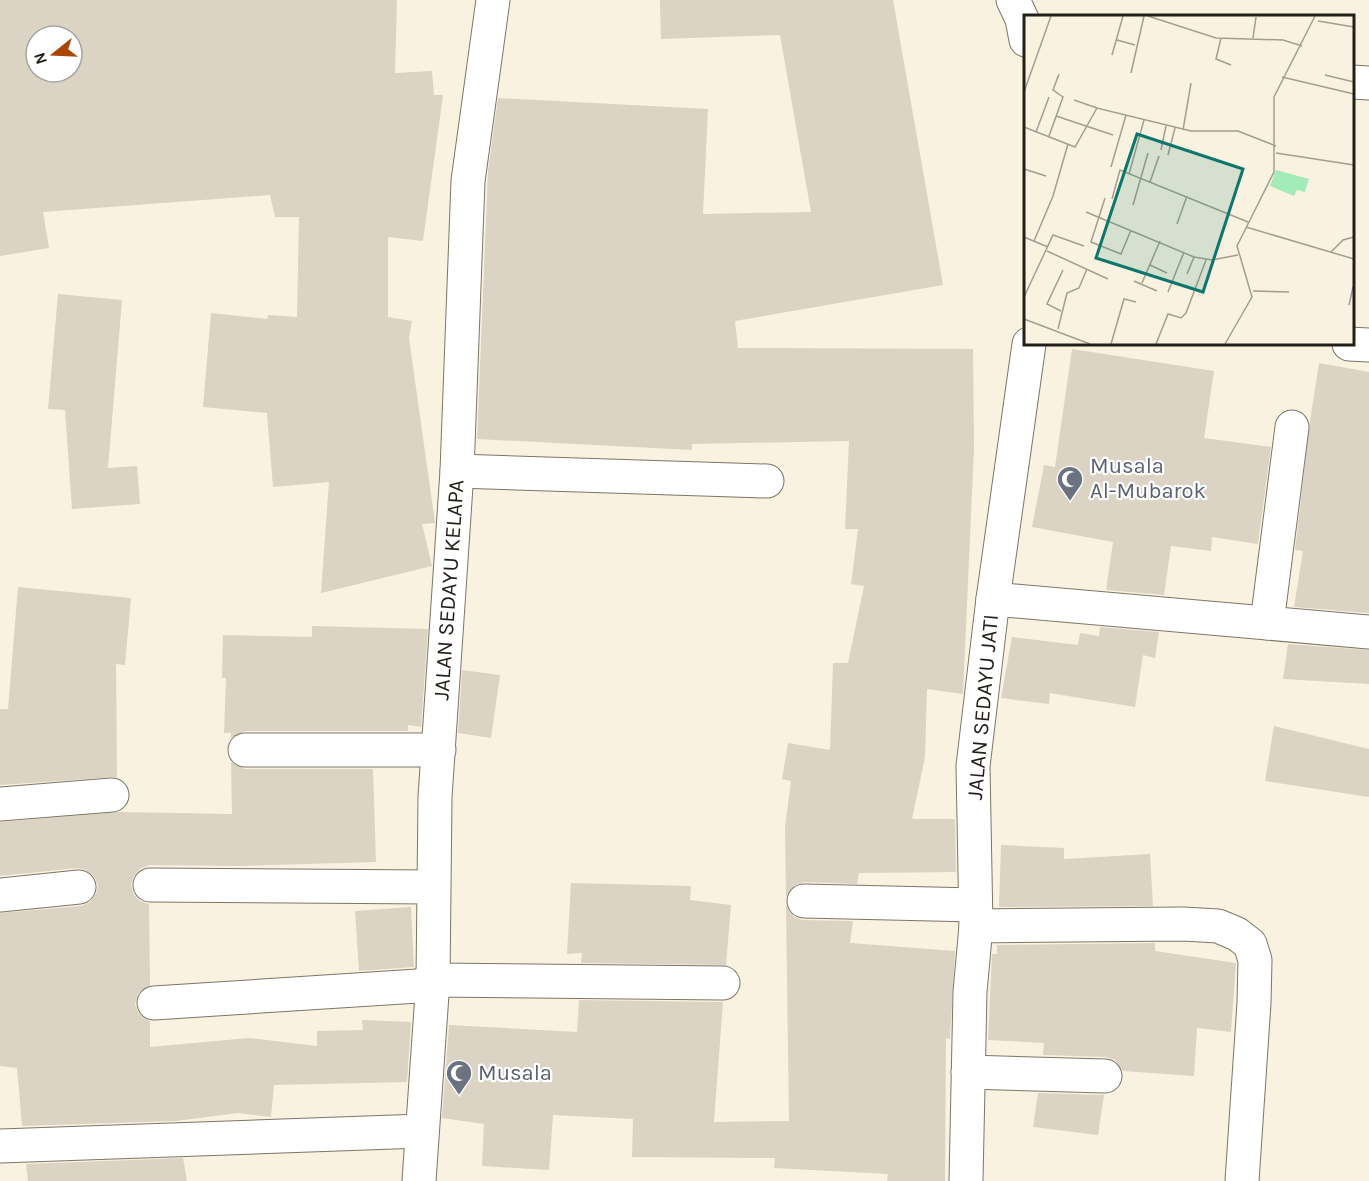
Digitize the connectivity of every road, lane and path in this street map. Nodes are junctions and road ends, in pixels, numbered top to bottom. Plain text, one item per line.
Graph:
1 (493, 0) edge
2 (1013, 0) edge
3 (1024, 30) edge
4 (1354, 82) edge
5 (1369, 83) edge
6 (1354, 344) edge
7 (1029, 345) edge
8 (1369, 345) edge
9 (1292, 427) dead end
10 (457, 471) junction
11 (767, 481) dead end
12 (993, 599) junction
13 (1267, 623) junction
14 (1369, 632) edge
15 (245, 750) dead end
16 (439, 750) junction
17 (112, 795) dead end
18 (0, 804) edge
19 (150, 885) dead end
20 (79, 887) dead end
21 (432, 887) junction
22 (0, 894) edge
23 (804, 901) dead end
24 (975, 915) junction
25 (433, 980) junction
26 (723, 983) dead end
27 (154, 1003) dead end
28 (968, 1072) junction
29 (1105, 1076) dead end
30 (422, 1131) junction
31 (0, 1146) edge
32 (419, 1181) edge
33 (966, 1181) edge
34 (1242, 1181) edge

1 - 10 street, JALAN SEDAYU KELAPA
2 - 3 street
4 - 5 street
6 - 8 street
7 - 12 street, JALAN SEDAYU JATI
9 - 13 street
10 - 11 street
10 - 16 street, JALAN SEDAYU KELAPA
12 - 13 street
12 - 24 street, JALAN SEDAYU JATI
13 - 14 street
15 - 16 street
16 - 21 street, JALAN SEDAYU KELAPA
17 - 18 street
19 - 21 street
20 - 22 street
21 - 25 street, JALAN SEDAYU KELAPA
23 - 24 street
24 - 28 street, JALAN SEDAYU JATI
24 - 34 street
25 - 26 street
25 - 27 street
25 - 30 street, JALAN SEDAYU KELAPA
28 - 29 street
28 - 33 street, JALAN SEDAYU JATI
30 - 31 street
30 - 32 street, JALAN SEDAYU KELAPA

